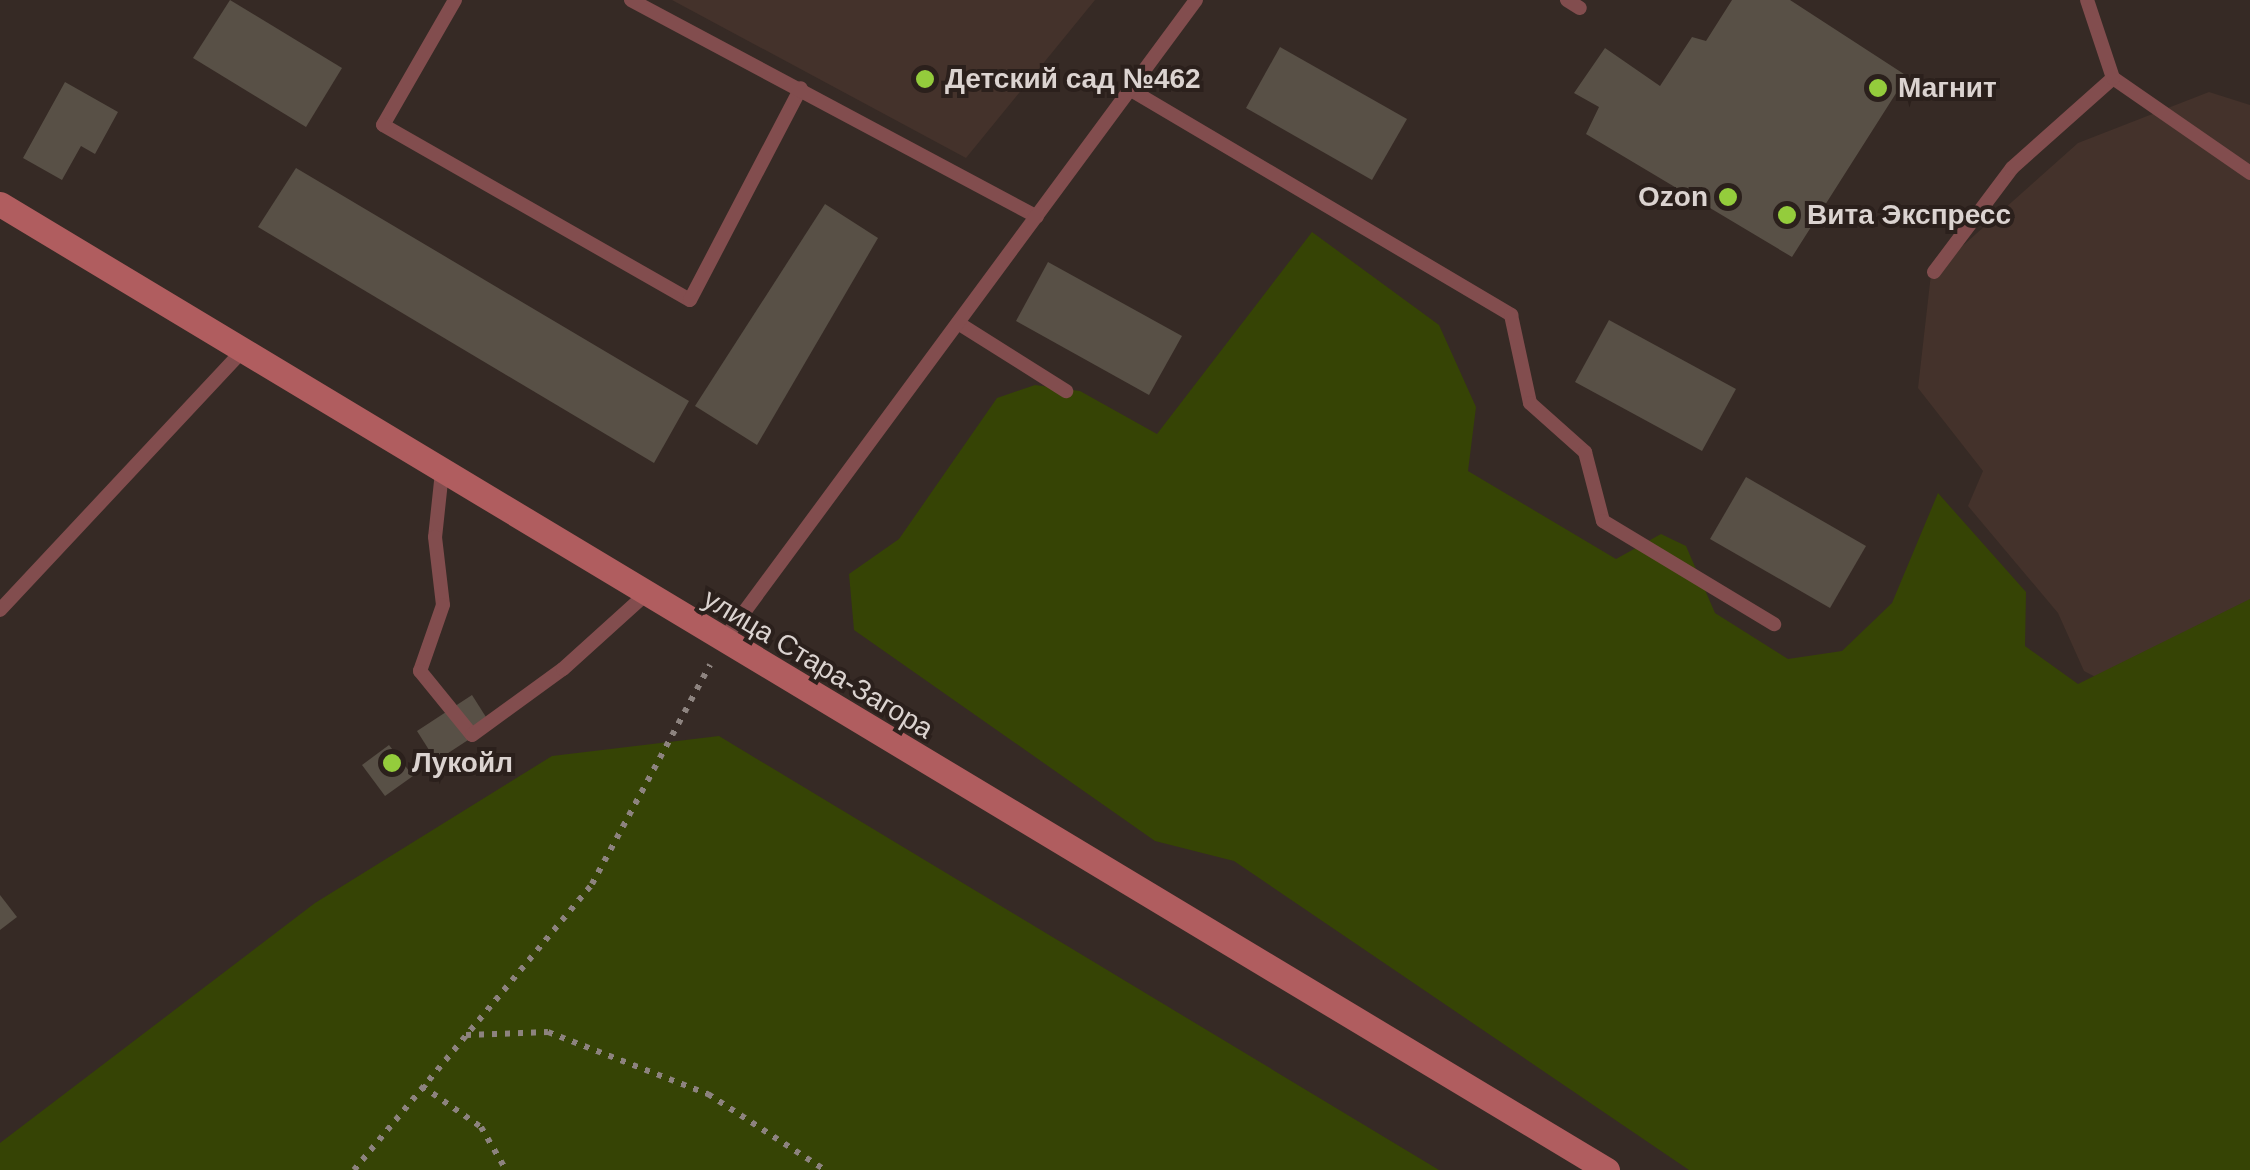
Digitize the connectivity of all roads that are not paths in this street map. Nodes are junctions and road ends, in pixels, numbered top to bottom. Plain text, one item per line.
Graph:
1 (455, 0) edge
2 (631, 0) edge
3 (1196, 0) edge
4 (2087, 0) edge
5 (2113, 78) junction
6 (801, 88) junction
7 (1131, 90) junction
8 (2250, 173) edge
9 (0, 204) edge
10 (1036, 217) junction
11 (1934, 272) dead end
12 (958, 323) junction
13 (242, 351) junction
14 (1066, 391) dead end
15 (442, 472) junction
16 (645, 595) junction
17 (0, 610) edge
18 (1774, 624) dead end
19 (722, 642) junction
20 (1608, 1170) edge

1 - 6 lane
2 - 6 lane
3 - 7 lane
4 - 5 lane
5 - 8 lane
5 - 11 lane
6 - 10 lane
7 - 10 lane
7 - 18 lane
9 - 13 main road, улица Стара-Загора
10 - 12 lane
12 - 14 lane
12 - 19 lane
13 - 15 main road, улица Стара-Загора
13 - 17 lane
15 - 16 main road, улица Стара-Загора
15 - 16 lane
16 - 19 main road, улица Стара-Загора
19 - 20 main road, улица Стара-Загора

